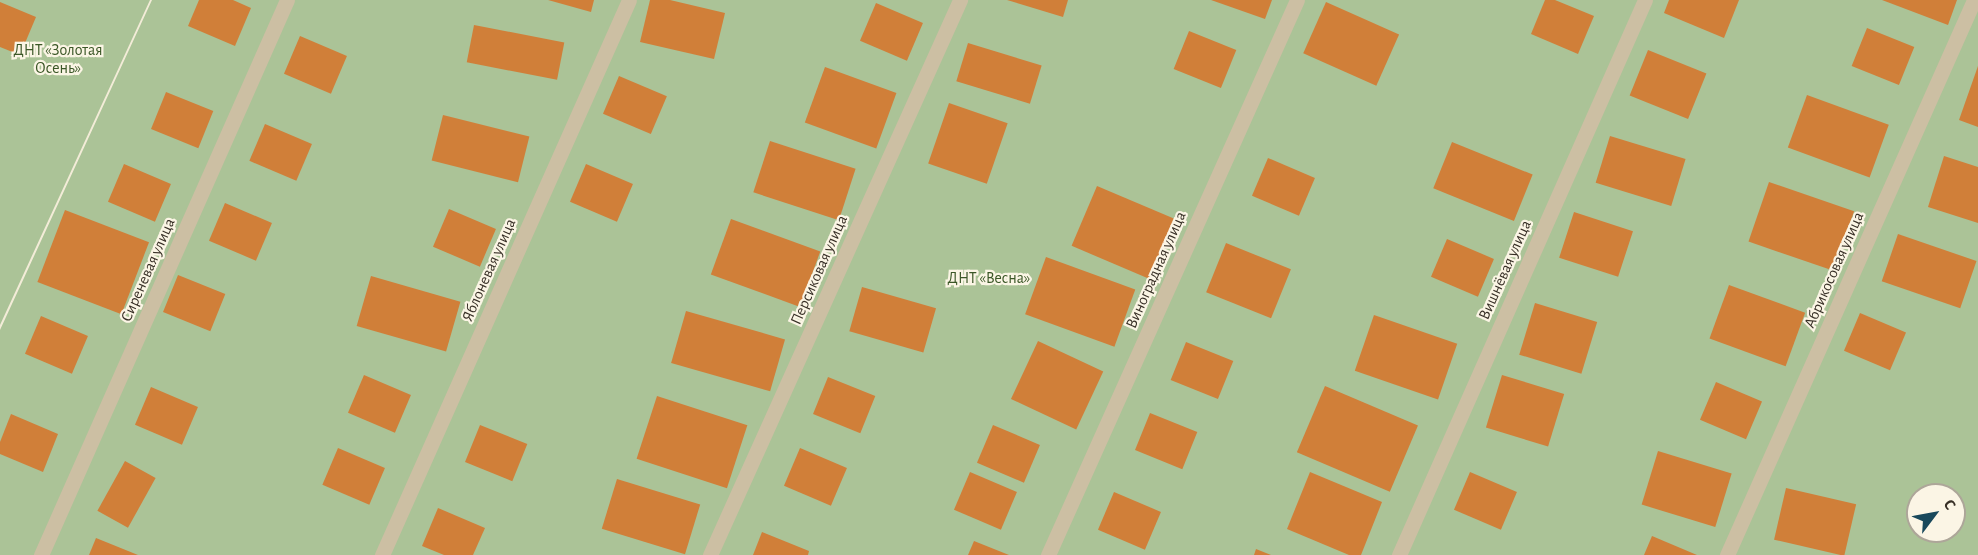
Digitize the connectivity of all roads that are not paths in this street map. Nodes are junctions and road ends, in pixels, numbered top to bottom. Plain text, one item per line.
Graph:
1 (287, 0) edge
2 (629, 0) edge
3 (960, 0) edge
4 (1297, 0) edge
5 (1645, 0) edge
6 (1974, 0) edge
7 (41, 555) edge
8 (382, 555) edge
9 (710, 555) edge
10 (1048, 555) edge
11 (1399, 555) edge
12 (1727, 555) edge

1 - 7 lane, Сиреневая улица
2 - 8 lane, Яблоневая улица
3 - 9 lane, Персиковая улица
4 - 10 lane, Виноградная улица
5 - 11 lane, Вишнёвая улица
6 - 12 lane, Абрикосовая улица

